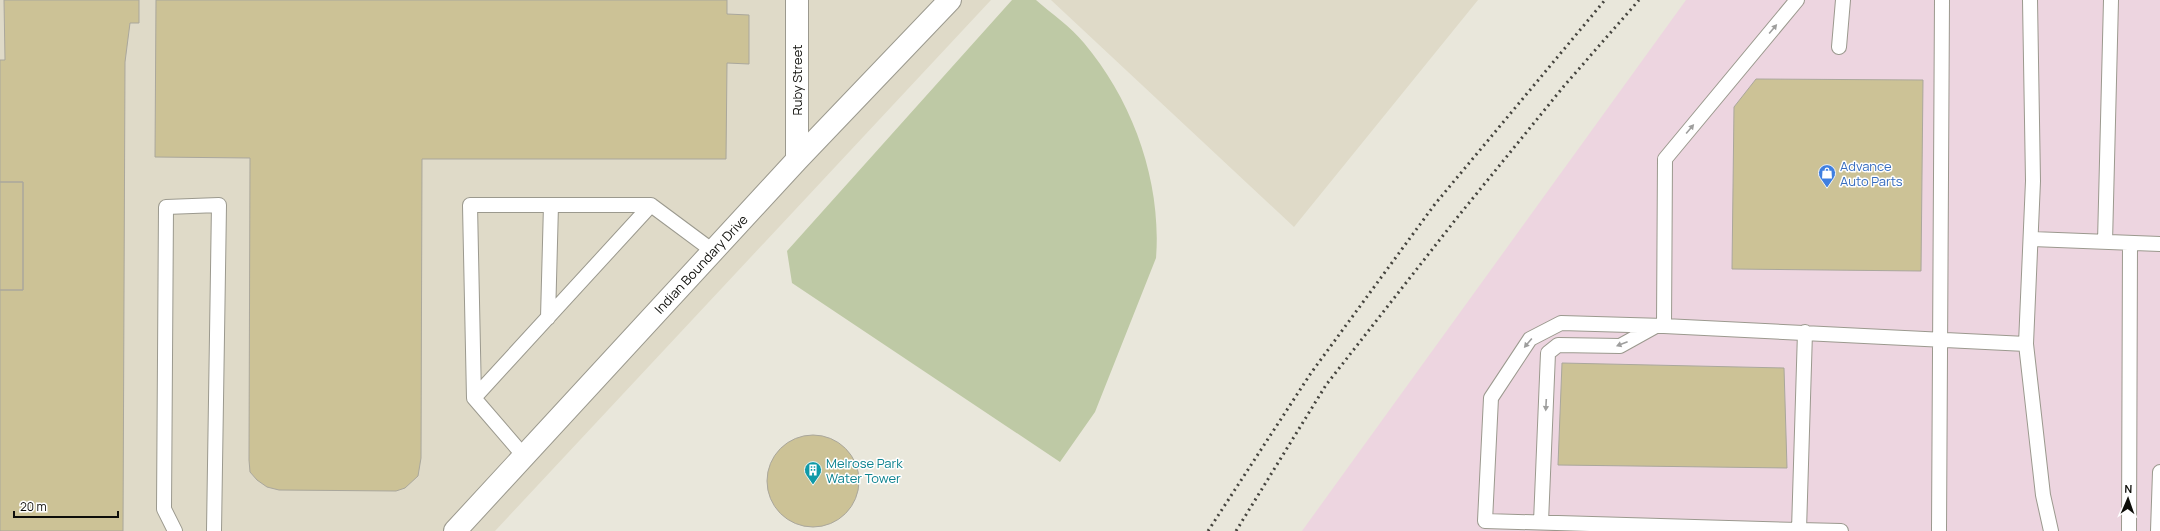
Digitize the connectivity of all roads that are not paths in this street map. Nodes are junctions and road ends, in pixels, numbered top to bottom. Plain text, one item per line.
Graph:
1 (797, 0) edge
2 (950, 0) edge
3 (1797, 0) edge
4 (1843, 0) edge
5 (1942, 0) edge
6 (2030, 0) edge
7 (2111, 0) edge
8 (1839, 48) dead end
9 (797, 160) junction
10 (551, 205) junction
11 (651, 205) junction
12 (2032, 239) junction
13 (2105, 242) junction
14 (2130, 243) junction
15 (2160, 244) edge
16 (713, 251) junction
17 (548, 318) junction
18 (1660, 326) junction
19 (1805, 332) junction
20 (1941, 339) junction
21 (2026, 344) junction
22 (474, 398) junction
23 (524, 456) junction
24 (2160, 472) edge
25 (1541, 522) junction
26 (1799, 530) junction
27 (175, 531) edge
28 (214, 531) edge
29 (455, 531) edge
30 (1841, 531) edge
31 (1939, 531) edge
32 (2051, 531) edge
33 (2129, 531) edge
34 (2158, 531) edge

1 - 9 street, Ruby Street
2 - 9 street, Indian Boundary Drive
18 -> 3 lane
4 - 8 lane
5 - 20 lane
6 - 12 lane
7 - 13 lane
9 - 16 street, Indian Boundary Drive
10 - 11 lane
10 - 17 lane
10 - 22 lane
11 - 16 lane
11 - 17 lane
12 - 13 lane
12 - 21 lane
13 - 14 lane
14 - 15 lane
14 - 33 lane
16 - 23 street, Indian Boundary Drive
17 - 22 lane
18 - 19 lane
18 -> 25 lane
18 -> 25 lane
19 - 20 lane
19 - 26 lane
20 - 21 lane
20 - 31 lane
21 - 32 lane
22 - 23 lane
23 - 29 street, Indian Boundary Drive
24 - 34 lane
25 - 26 lane
26 - 30 lane
27 - 28 lane

